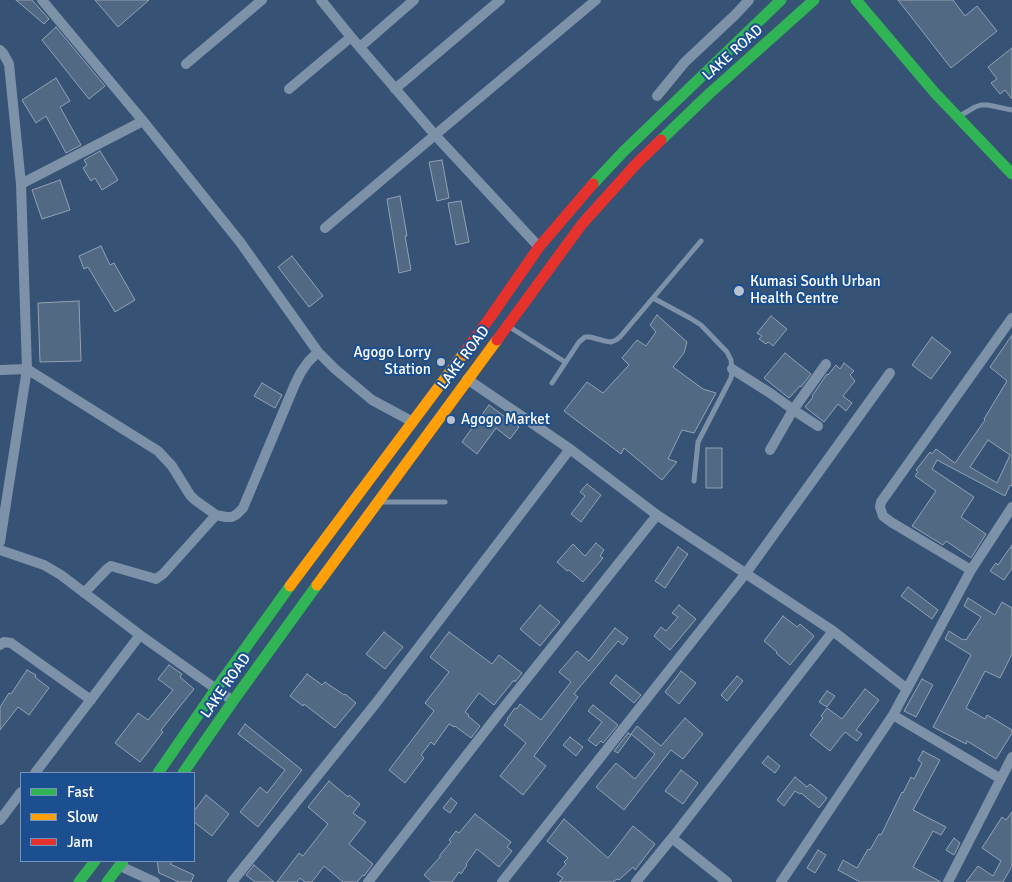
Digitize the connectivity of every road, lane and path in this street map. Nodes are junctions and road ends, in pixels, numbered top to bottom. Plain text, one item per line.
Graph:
1 (42, 0) edge
2 (262, 0) edge
3 (321, 0) edge
4 (414, 0) edge
5 (500, 0) edge
6 (596, 0) edge
7 (749, 0) edge
8 (781, 0) edge
9 (814, 0) edge
10 (856, 0) edge
11 (351, 37) junction
12 (360, 48) junction
13 (0, 50) edge
14 (186, 64) dead end
15 (289, 89) dead end
16 (395, 89) junction
17 (657, 96) dead end
18 (1012, 110) edge
19 (958, 117) junction
20 (143, 121) junction
21 (435, 135) junction
22 (1012, 174) edge
23 (21, 184) junction
24 (325, 228) dead end
25 (701, 241) dead end
26 (539, 247) junction
27 (653, 298) junction
28 (1012, 318) edge
29 (507, 326) junction
30 (318, 352) junction
31 (565, 362) junction
32 (826, 364) dead end
33 (27, 368) junction
34 (732, 369) junction
35 (0, 370) edge
36 (890, 373) dead end
37 (467, 379) junction
38 (552, 383) dead end
39 (793, 410) junction
40 (413, 422) junction
41 (818, 426) dead end
42 (570, 449) junction
43 (770, 450) dead end
44 (694, 481) dead end
45 (377, 502) junction
46 (445, 502) dead end
47 (1012, 507) edge
48 (216, 515) junction
49 (657, 515) junction
50 (0, 542) edge
51 (0, 550) edge
52 (971, 570) junction
53 (746, 573) junction
54 (84, 593) junction
55 (833, 631) junction
56 (140, 635) junction
57 (0, 645) edge
58 (216, 689) junction
59 (907, 689) junction
60 (91, 700) junction
61 (233, 701) junction
62 (893, 715) junction
63 (1011, 759) edge
64 (36, 772) edge
65 (159, 772) edge
66 (183, 772) edge
67 (1001, 779) junction
68 (20, 793) edge
69 (0, 820) edge
70 (672, 838) junction
71 (94, 862) edge
72 (121, 863) edge
73 (79, 882) edge
74 (107, 882) edge
75 (156, 882) edge
76 (232, 882) edge
77 (368, 882) edge
78 (502, 882) edge
79 (636, 882) edge
80 (727, 882) edge
81 (781, 882) edge
82 (948, 882) edge

1 - 20 street
2 - 14 street
3 - 11 street
4 - 12 street
5 - 16 street
6 - 21 street
7 - 17 street
8 - 26 main road, LAKE ROAD
9 - 29 main road, LAKE ROAD
10 - 19 main road
11 - 12 street
11 - 15 street
12 - 16 street
13 - 23 street
16 - 21 street
18 - 19 lane
19 - 22 main road
20 - 23 street
20 - 30 street
21 - 24 street
21 - 26 street
23 - 33 street
25 - 27 lane
26 - 40 main road, LAKE ROAD
27 - 31 lane
27 - 34 lane
28 - 52 street
29 - 31 lane
29 - 37 main road, LAKE ROAD
30 - 40 street
30 - 48 street
31 - 38 lane
32 - 39 street
33 - 35 street
33 - 48 street
33 - 50 street
34 - 39 street
34 - 44 lane
36 - 53 street
37 - 42 street
37 - 45 main road, LAKE ROAD
39 - 41 street
39 - 43 street
40 - 58 main road, LAKE ROAD
42 - 49 street
42 - 76 street
45 - 46 lane
45 - 61 main road, LAKE ROAD
47 - 52 street
48 - 54 street
49 - 53 street
49 - 77 street
51 - 54 street
52 - 59 street
53 - 55 street
53 - 78 street
54 - 56 street
55 - 59 street
55 - 70 street
56 - 58 street
56 - 60 street
57 - 60 street
58 - 61 street
58 - 65 main road, LAKE ROAD
59 - 62 street
60 - 64 street
61 - 66 main road, LAKE ROAD
62 - 67 street
62 - 81 street
63 - 67 street
67 - 82 street
68 - 69 street
70 - 79 street
70 - 80 street
71 - 73 main road
72 - 74 main road
72 - 75 street

